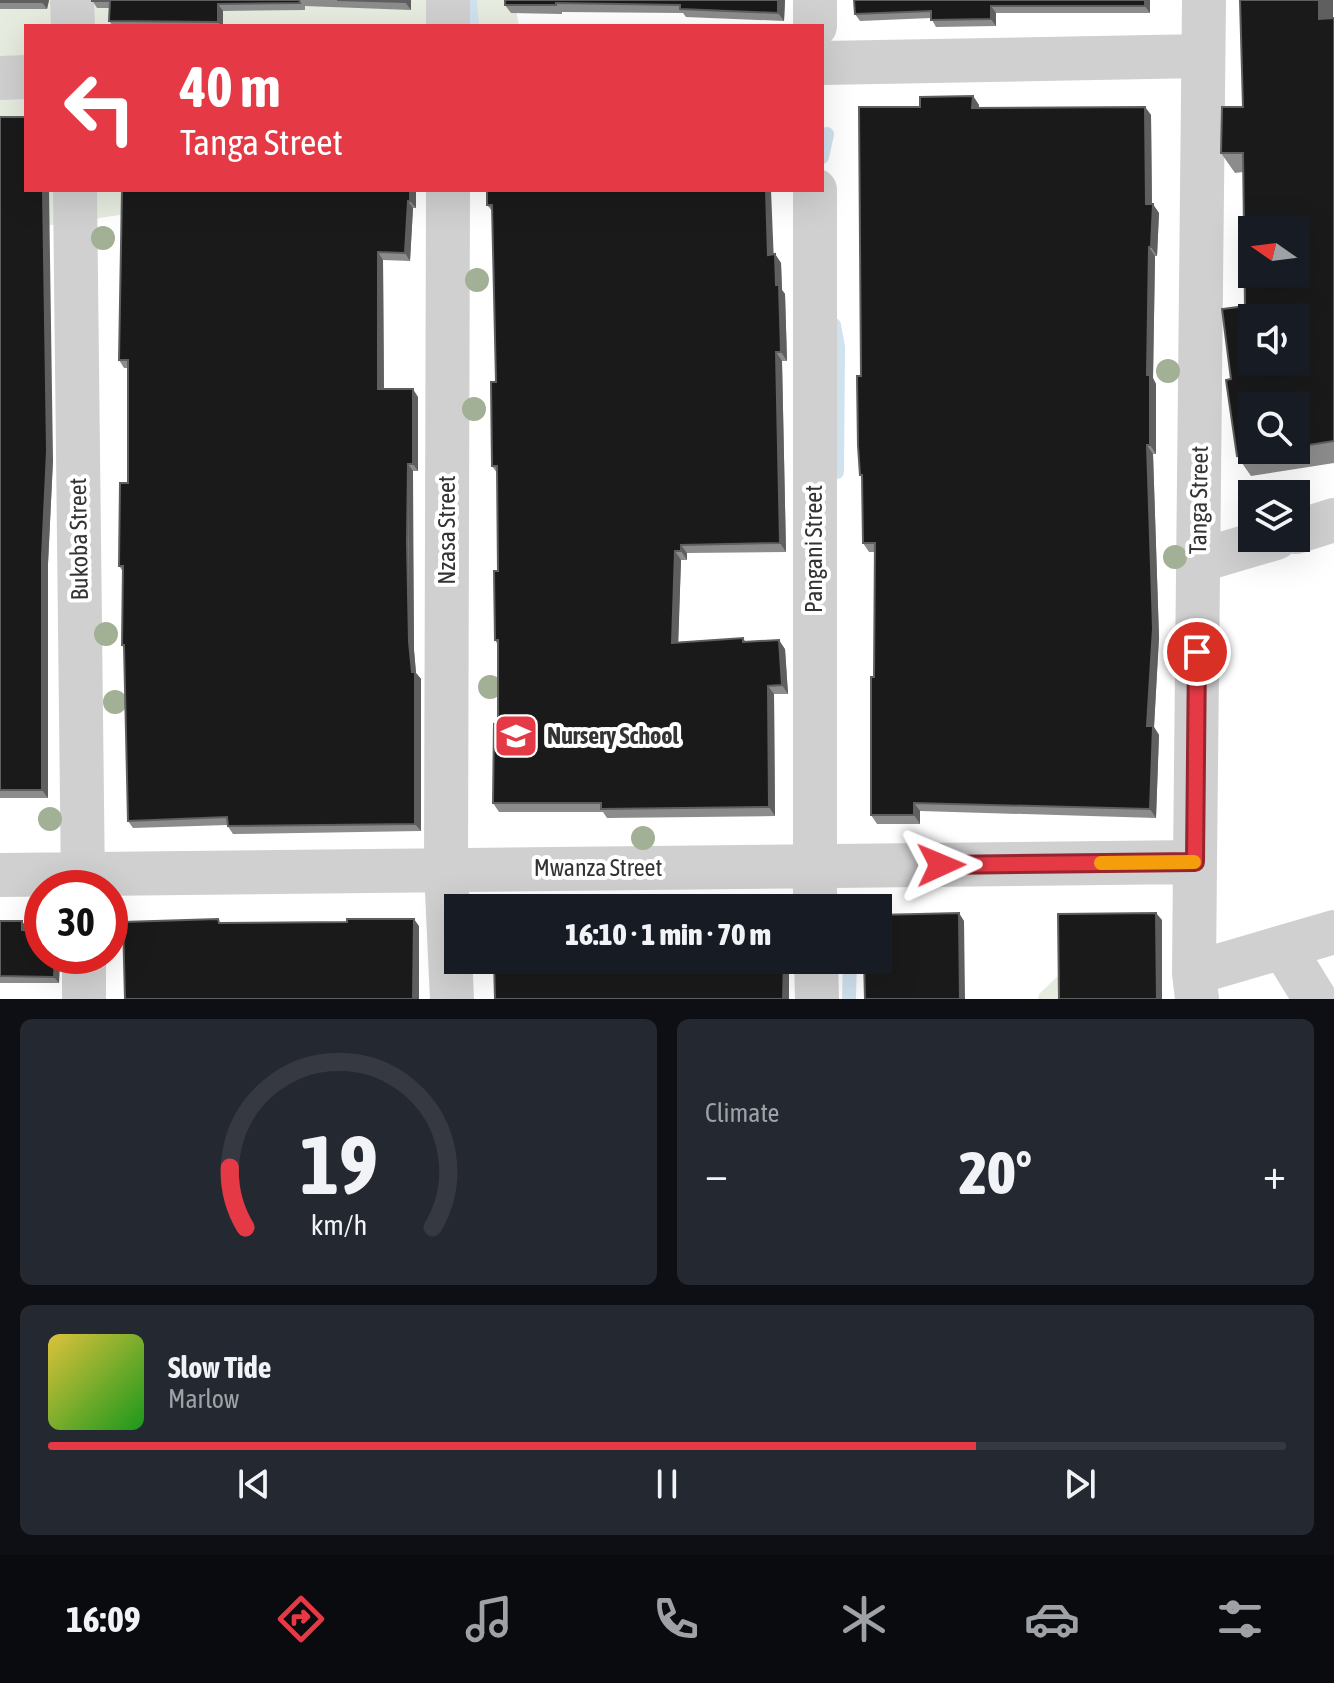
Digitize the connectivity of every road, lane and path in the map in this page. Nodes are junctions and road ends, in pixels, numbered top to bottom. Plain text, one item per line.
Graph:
1 (72, 0) edge
2 (448, 0) edge
3 (815, 0) edge
4 (1204, 0) edge
5 (73, 24) edge
6 (448, 24) edge
7 (815, 24) edge
8 (1203, 56) junction
9 (824, 63) edge
10 (24, 77) edge
11 (0, 78) edge
12 (75, 192) edge
13 (448, 192) edge
14 (815, 192) edge
15 (1334, 520) edge
16 (1310, 528) edge
17 (1238, 549) edge
18 (1198, 561) junction
19 (1195, 862) junction
20 (83, 870) edge
21 (446, 870) junction
22 (0, 875) edge
23 (24, 877) edge
24 (128, 880) edge
25 (814, 887) edge
26 (1334, 932) edge
27 (1283, 947) junction
28 (84, 974) edge
29 (816, 974) edge
30 (1196, 986) edge
31 (84, 999) edge
32 (452, 999) edge
33 (817, 999) edge
34 (1315, 999) edge

1 - 5 street
2 - 6 street
3 - 7 street
4 - 8 street, Tanga Street
8 - 9 street
8 - 18 street, Tanga Street
10 - 11 street
12 - 20 street, Bukoba Street
13 - 21 street, Nzasa Street
14 - 25 street, Pangani Street
15 - 16 street
17 - 18 street
18 - 19 street, Tanga Street
19 - 25 street, Mwanza Street
19 - 30 street, Tanga Street
21 - 24 street, Mwanza Street
21 - 25 street, Mwanza Street
21 - 32 street
22 - 23 street, Mwanza Street
26 - 27 street
27 - 30 street
27 - 34 street
28 - 31 street
29 - 33 street

